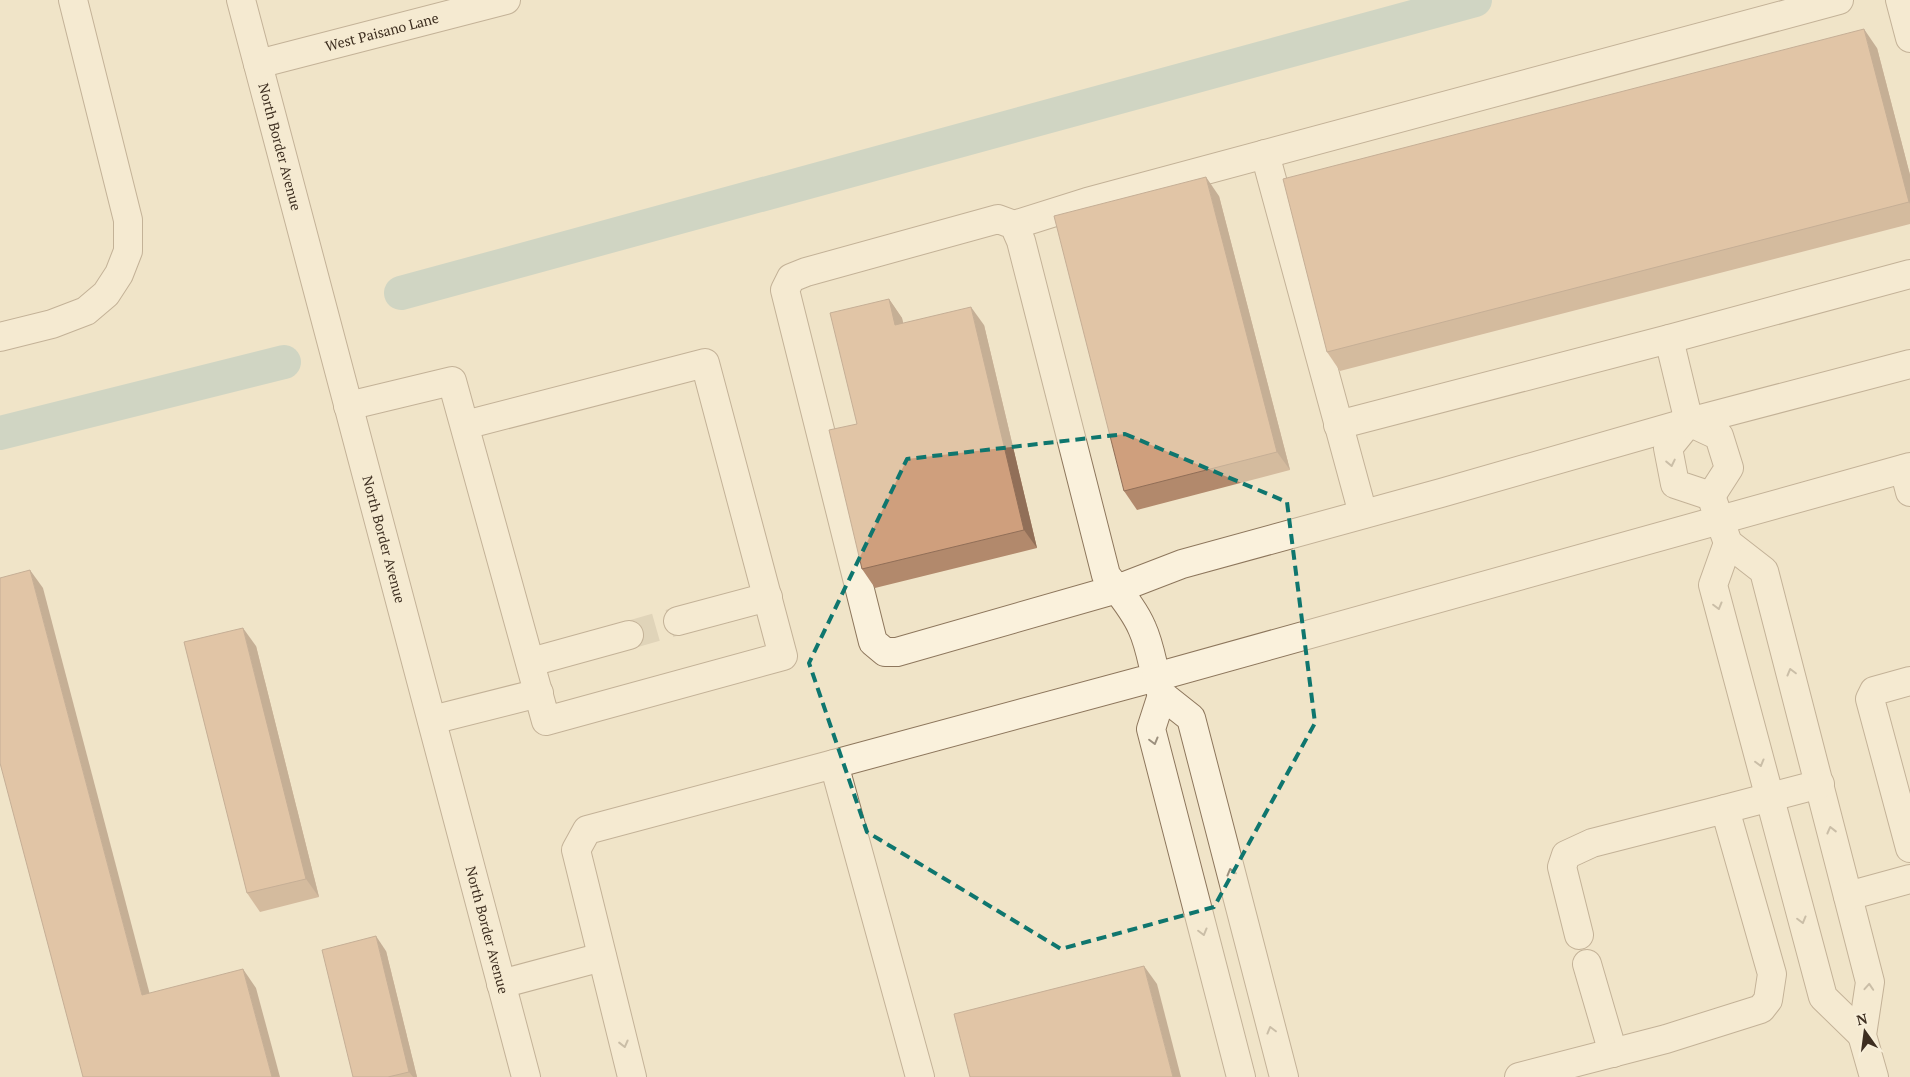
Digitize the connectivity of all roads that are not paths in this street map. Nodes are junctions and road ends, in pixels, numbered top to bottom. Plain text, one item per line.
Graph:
1 (73, 0) edge
2 (241, 0) edge
3 (506, 0) edge
4 (1839, 0) edge
5 (1900, 0) edge
6 (1910, 38) edge
7 (258, 64) junction
8 (1265, 154) junction
9 (1014, 225) junction
10 (1910, 274) edge
11 (0, 337) edge
12 (1669, 339) junction
13 (1910, 364) edge
14 (348, 406) junction
15 (1689, 422) junction
16 (465, 425) junction
17 (1338, 425) junction
18 (1908, 476) edge
19 (1363, 514) junction
20 (1720, 520) junction
21 (1117, 589) junction
22 (768, 597) junction
23 (678, 621) tunnel mouth
24 (629, 635) tunnel mouth
25 (531, 662) junction
26 (1910, 681) edge
27 (1159, 686) junction
28 (539, 692) junction
29 (432, 720) junction
30 (834, 764) junction
31 (1820, 784) junction
32 (1769, 797) junction
33 (1725, 810) junction
34 (1910, 848) edge
35 (1910, 879) edge
36 (1848, 896) junction
37 (1579, 935) dead end
38 (602, 957) junction
39 (1587, 964) dead end
40 (501, 984) junction
41 (1862, 1035) junction
42 (1613, 1052) junction
43 (526, 1077) edge
44 (632, 1077) edge
45 (920, 1077) edge
46 (1241, 1077) edge
47 (1284, 1077) edge
48 (1519, 1077) edge
49 (1874, 1077) edge

1 - 11 street
2 - 7 street, North Border Avenue
3 - 7 street, West Paisano Lane
4 - 8 street
5 - 6 street
7 - 14 street, North Border Avenue
8 - 9 street
8 - 17 street
9 - 21 street
9 - 21 street
10 - 12 street
12 - 15 street
12 - 17 street
13 - 15 street
14 - 16 street
14 - 29 street, North Border Avenue
15 - 19 street
15 - 20 street
15 -> 20 street
16 - 22 street
16 - 25 street
17 - 19 street
18 - 20 street
19 - 21 street
20 - 27 street
31 -> 20 street
20 -> 32 street
21 - 27 street
22 - 23 street
22 - 28 street
24 - 25 street
25 - 28 street
26 - 34 street
27 - 30 street
27 -> 46 street
47 -> 27 street
28 - 29 street
29 - 40 street, North Border Avenue
30 - 38 street
30 - 45 street
31 - 32 street
36 -> 31 street
32 - 33 street
32 -> 41 street
33 - 37 street
33 - 42 street
35 - 36 street
41 -> 36 street
38 - 40 street
38 -> 44 street
39 - 42 street
40 - 43 street, North Border Avenue
41 - 49 street
42 - 48 street

